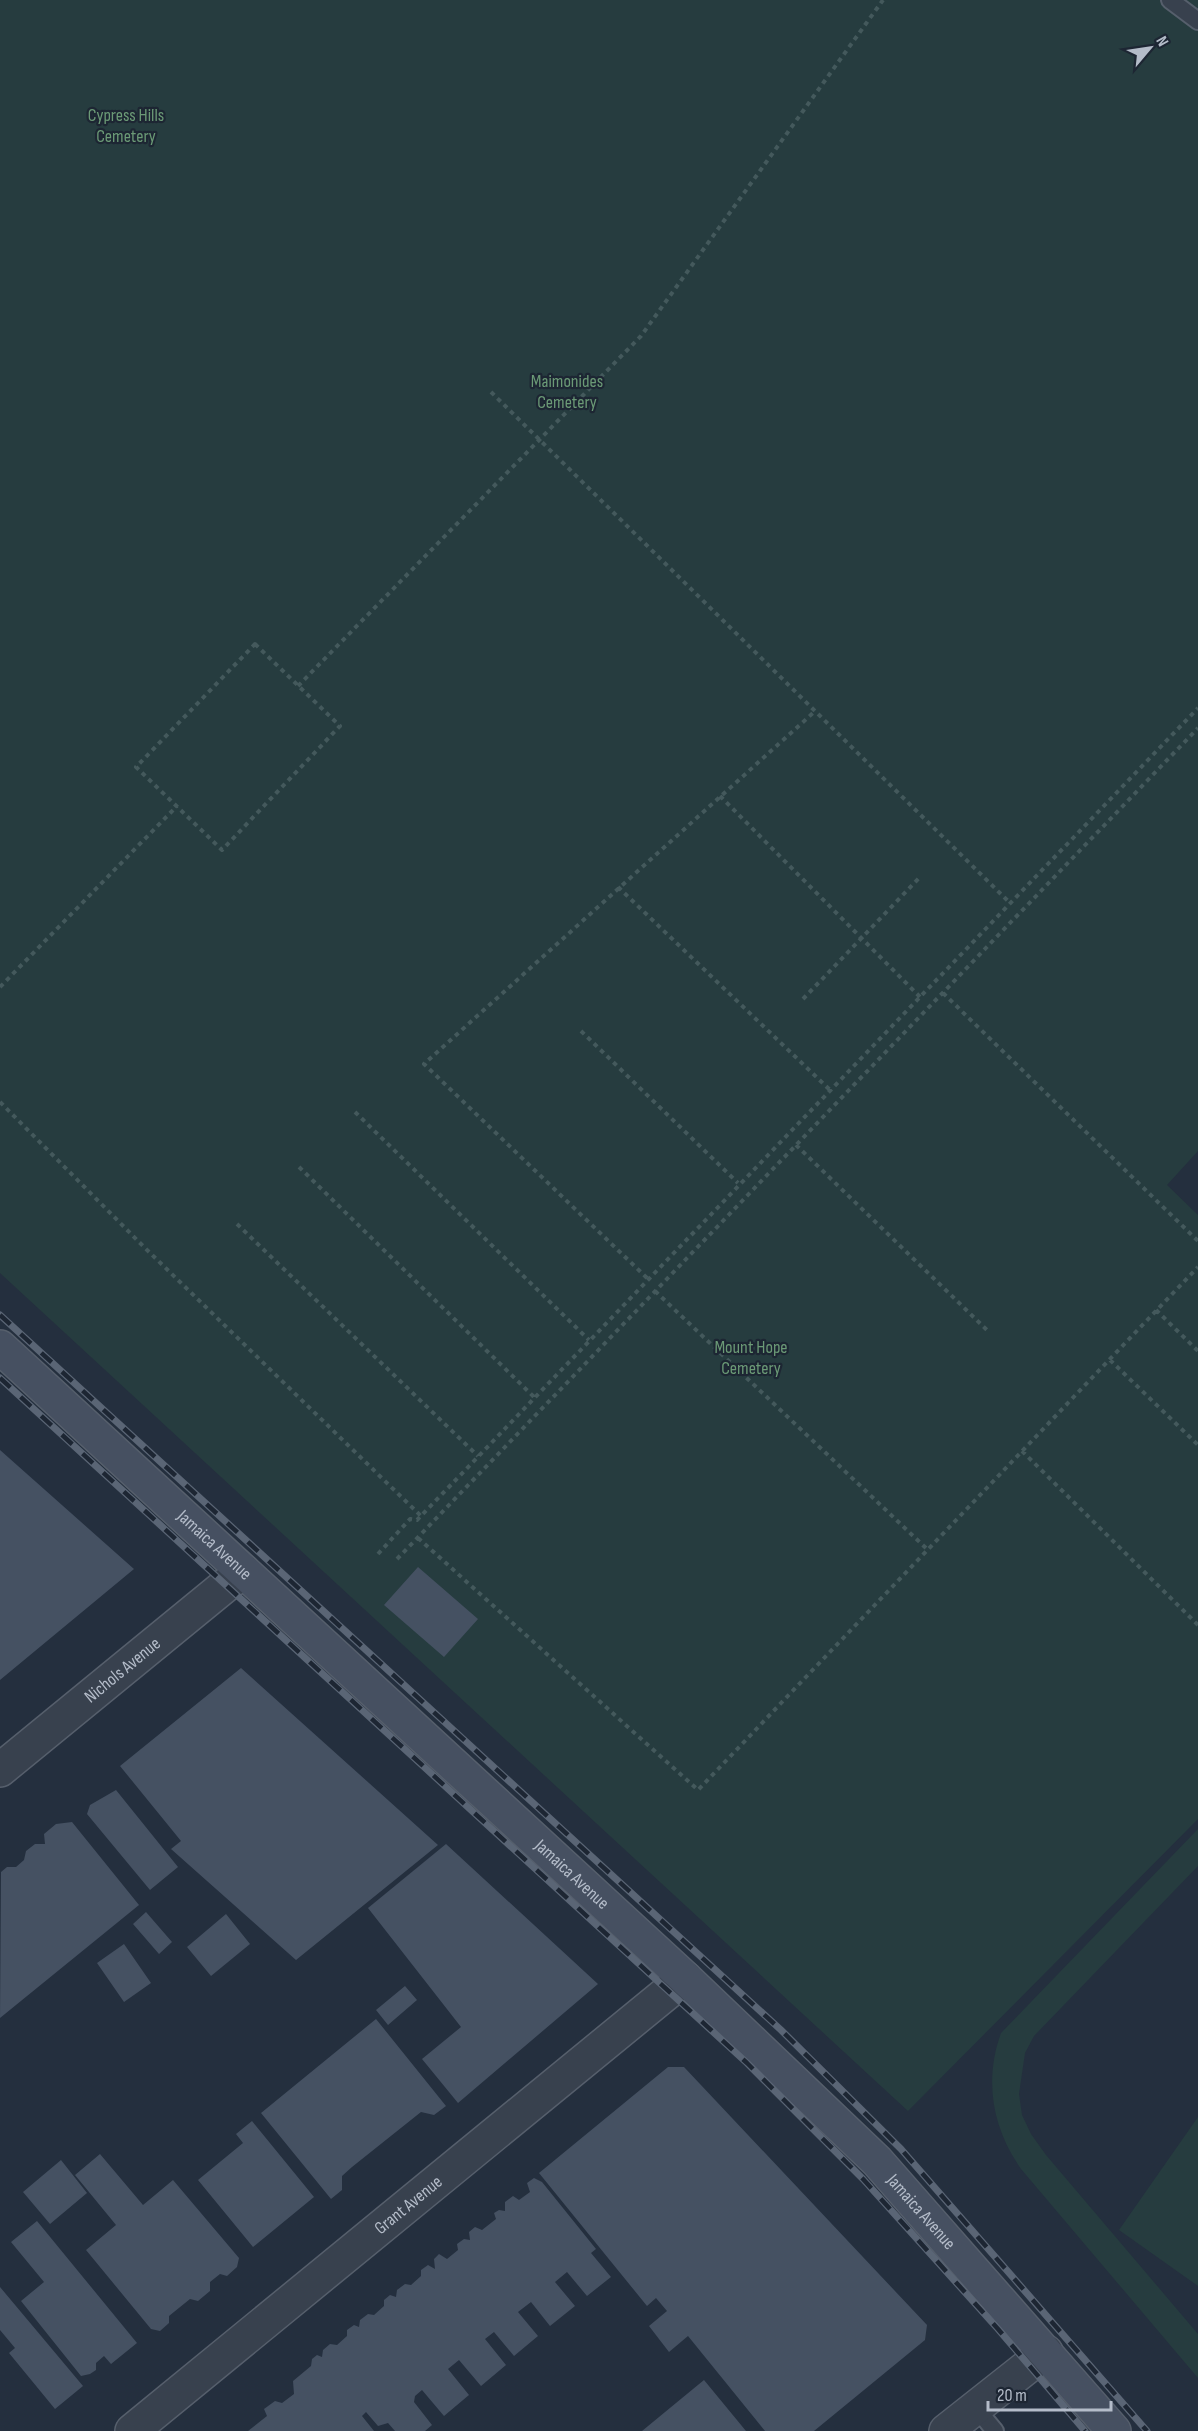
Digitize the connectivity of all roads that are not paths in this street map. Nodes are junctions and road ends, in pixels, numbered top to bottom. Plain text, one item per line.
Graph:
1 (1170, 0) edge
2 (1198, 21) edge
3 (0, 1347) edge
4 (243, 1571) junction
5 (0, 1770) edge
6 (685, 1978) junction
7 (1046, 2352) junction
8 (985, 2419) edge
9 (132, 2431) edge
10 (946, 2431) edge
11 (1114, 2431) edge

1 - 2 lane
3 - 4 main road, Jamaica Avenue
4 - 5 street, Nichols Avenue
4 - 6 main road, Jamaica Avenue
6 - 7 main road, Jamaica Avenue
6 - 9 street, Grant Avenue
7 - 8 street
7 - 11 main road, Jamaica Avenue
8 - 10 street

